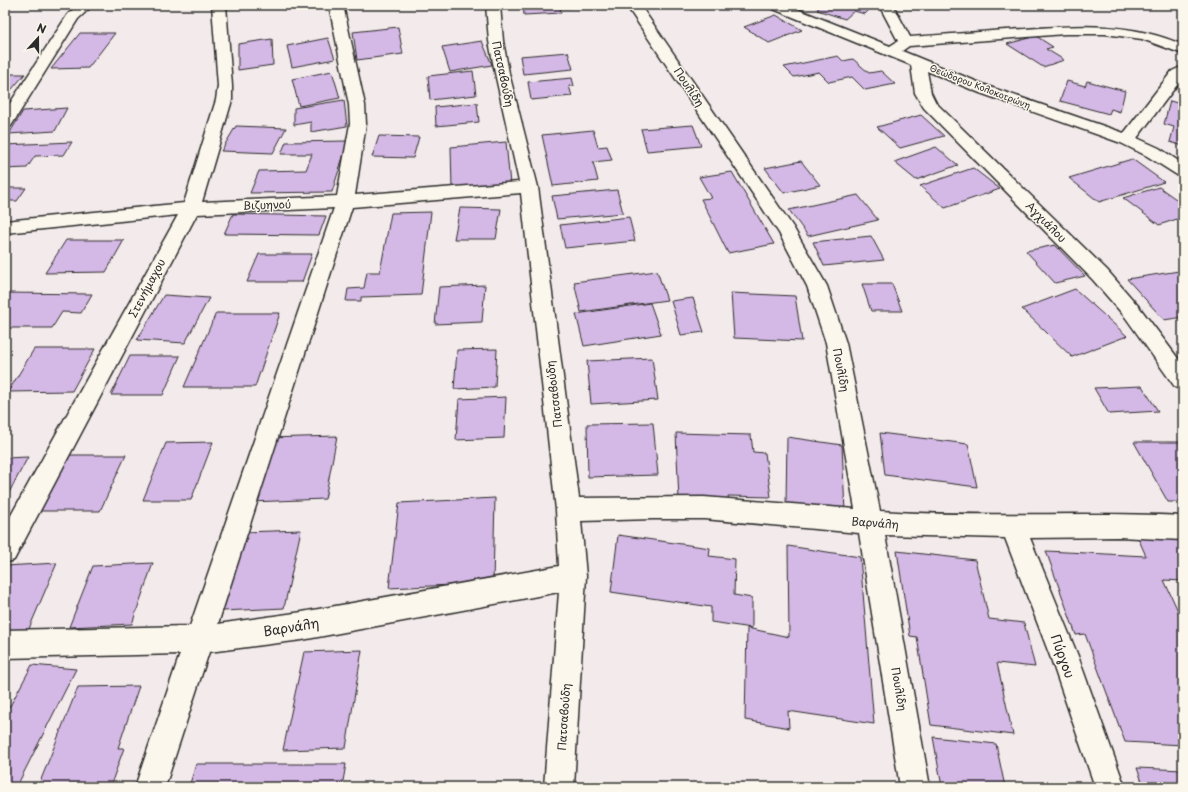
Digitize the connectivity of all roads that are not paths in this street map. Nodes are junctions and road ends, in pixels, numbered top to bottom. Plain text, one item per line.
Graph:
1 (86, 5) edge
2 (219, 5) edge
3 (336, 5) edge
4 (493, 5) edge
5 (633, 5) edge
6 (776, 5) edge
7 (886, 5) edge
8 (905, 42) junction
9 (1183, 50) edge
10 (892, 52) junction
11 (918, 63) junction
12 (1183, 70) edge
13 (5, 123) edge
14 (1128, 140) junction
15 (1183, 171) edge
16 (529, 187) junction
17 (345, 202) junction
18 (190, 208) junction
19 (5, 227) edge
20 (1183, 381) edge
21 (568, 510) junction
22 (869, 523) junction
23 (1013, 527) junction
24 (1183, 528) edge
25 (5, 551) edge
26 (573, 576) junction
27 (199, 640) junction
28 (5, 644) edge
29 (150, 787) edge
30 (560, 787) edge
31 (915, 787) edge
32 (1110, 787) edge

1 - 13 street
2 - 18 street, Στενήμαχου
3 - 17 street
4 - 16 street, Πατσαβούδη
5 - 22 street, Πουλίδη
6 - 10 street, Θεώδορου Κολοκοτρώνη
7 - 8 street
8 - 9 street
8 - 10 street
10 - 11 street, Θεώδορου Κολοκοτρώνη
11 - 14 street, Θεώδορου Κολοκοτρώνη
11 - 20 street, Αγχιάλου
12 - 14 street
14 - 15 street, Θεώδορου Κολοκοτρώνη
16 - 17 street, Βιζυηνού
16 - 21 street, Πατσαβούδη
17 - 18 street, Βιζυηνού
17 - 27 street
18 - 19 street, Βιζυηνού
18 - 25 street, Στενήμαχου
21 - 22 street, Βαρνάλη
21 - 26 street, Πατσαβούδη
22 - 23 street, Βαρνάλη
22 - 31 street, Πουλίδη
23 - 24 street, Βαρνάλη
23 - 32 street, Πύργου
26 - 27 street, Βαρνάλη
26 - 30 street, Πατσαβούδη
27 - 28 street, Βαρνάλη
27 - 29 street

